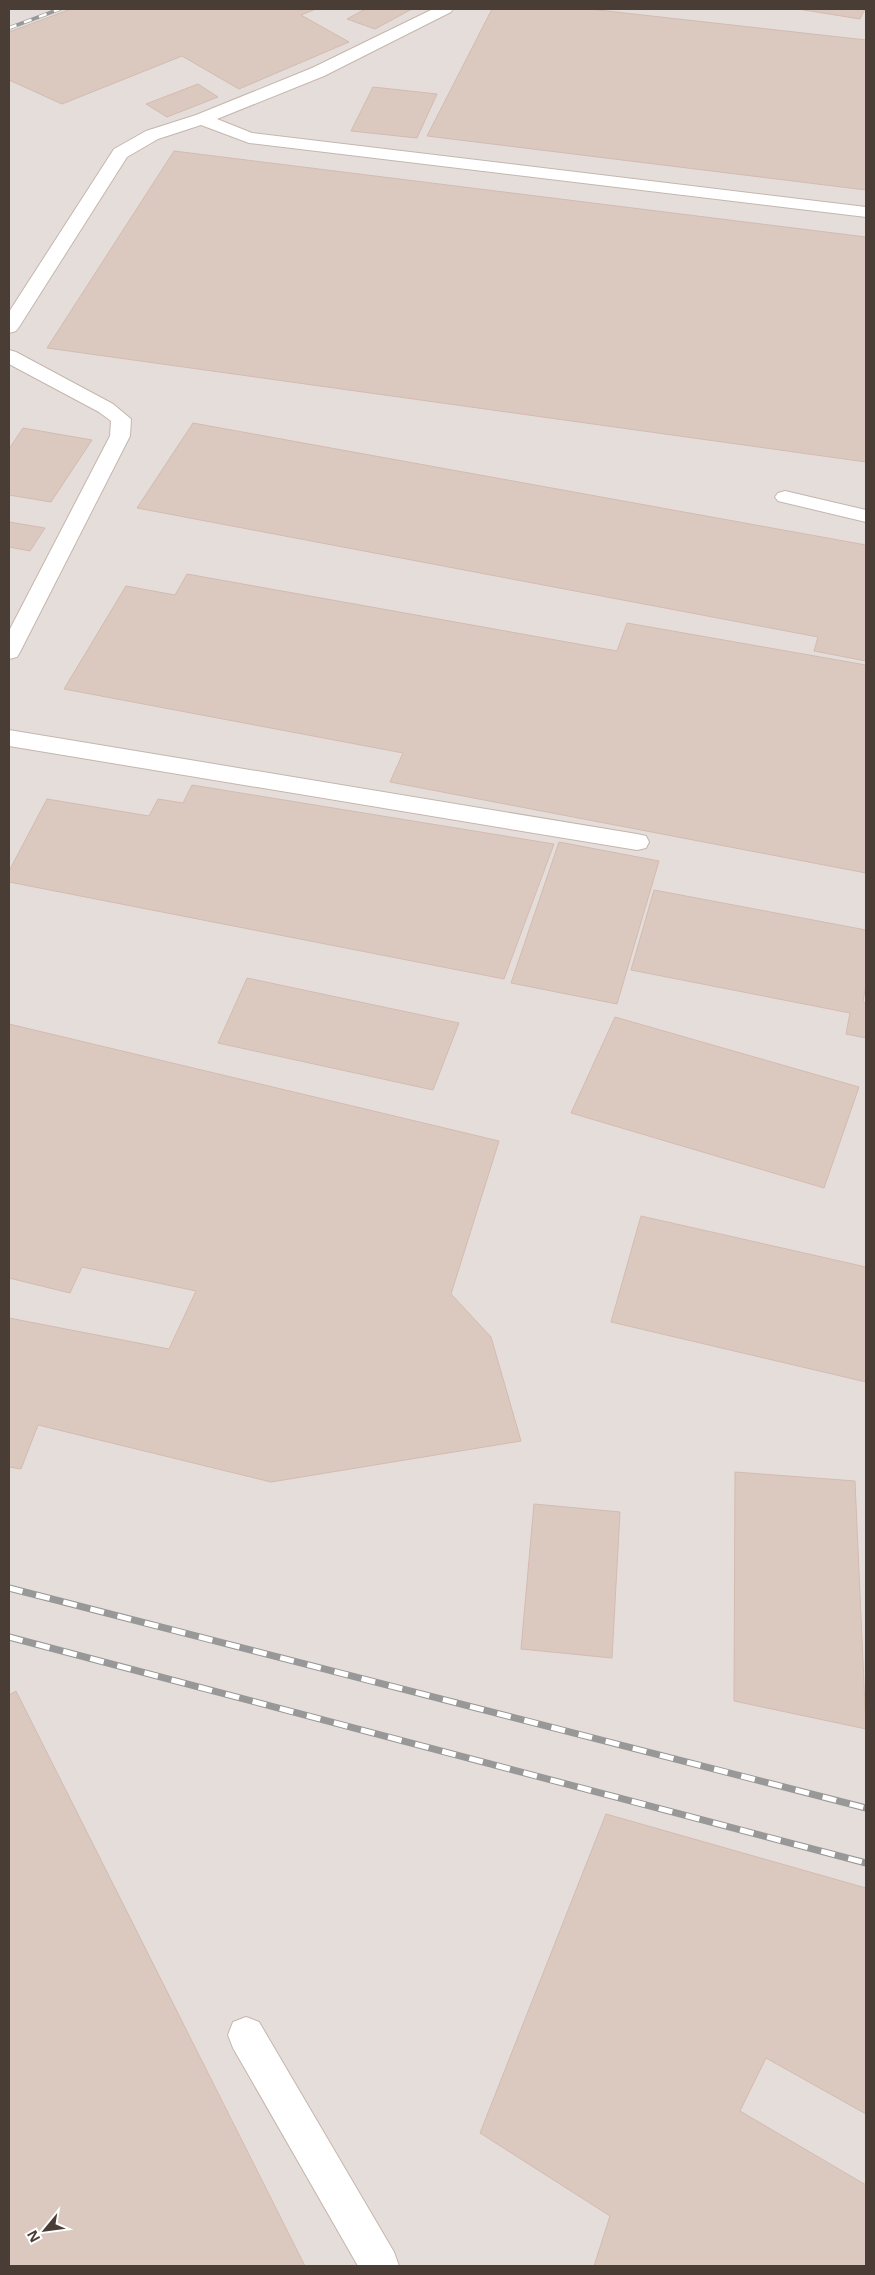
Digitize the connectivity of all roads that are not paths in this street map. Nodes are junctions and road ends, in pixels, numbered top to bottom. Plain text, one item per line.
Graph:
1 (446, 9) edge
2 (202, 119) junction
3 (866, 212) edge
4 (9, 326) edge
5 (9, 356) edge
6 (785, 497) dead end
7 (866, 516) edge
8 (9, 652) edge
9 (9, 738) edge
10 (637, 842) dead end
11 (246, 2035) dead end
12 (380, 2266) edge

1 - 2 lane
2 - 3 lane
2 - 4 lane
5 - 8 lane
6 - 7 lane
9 - 10 lane
11 - 12 lane

